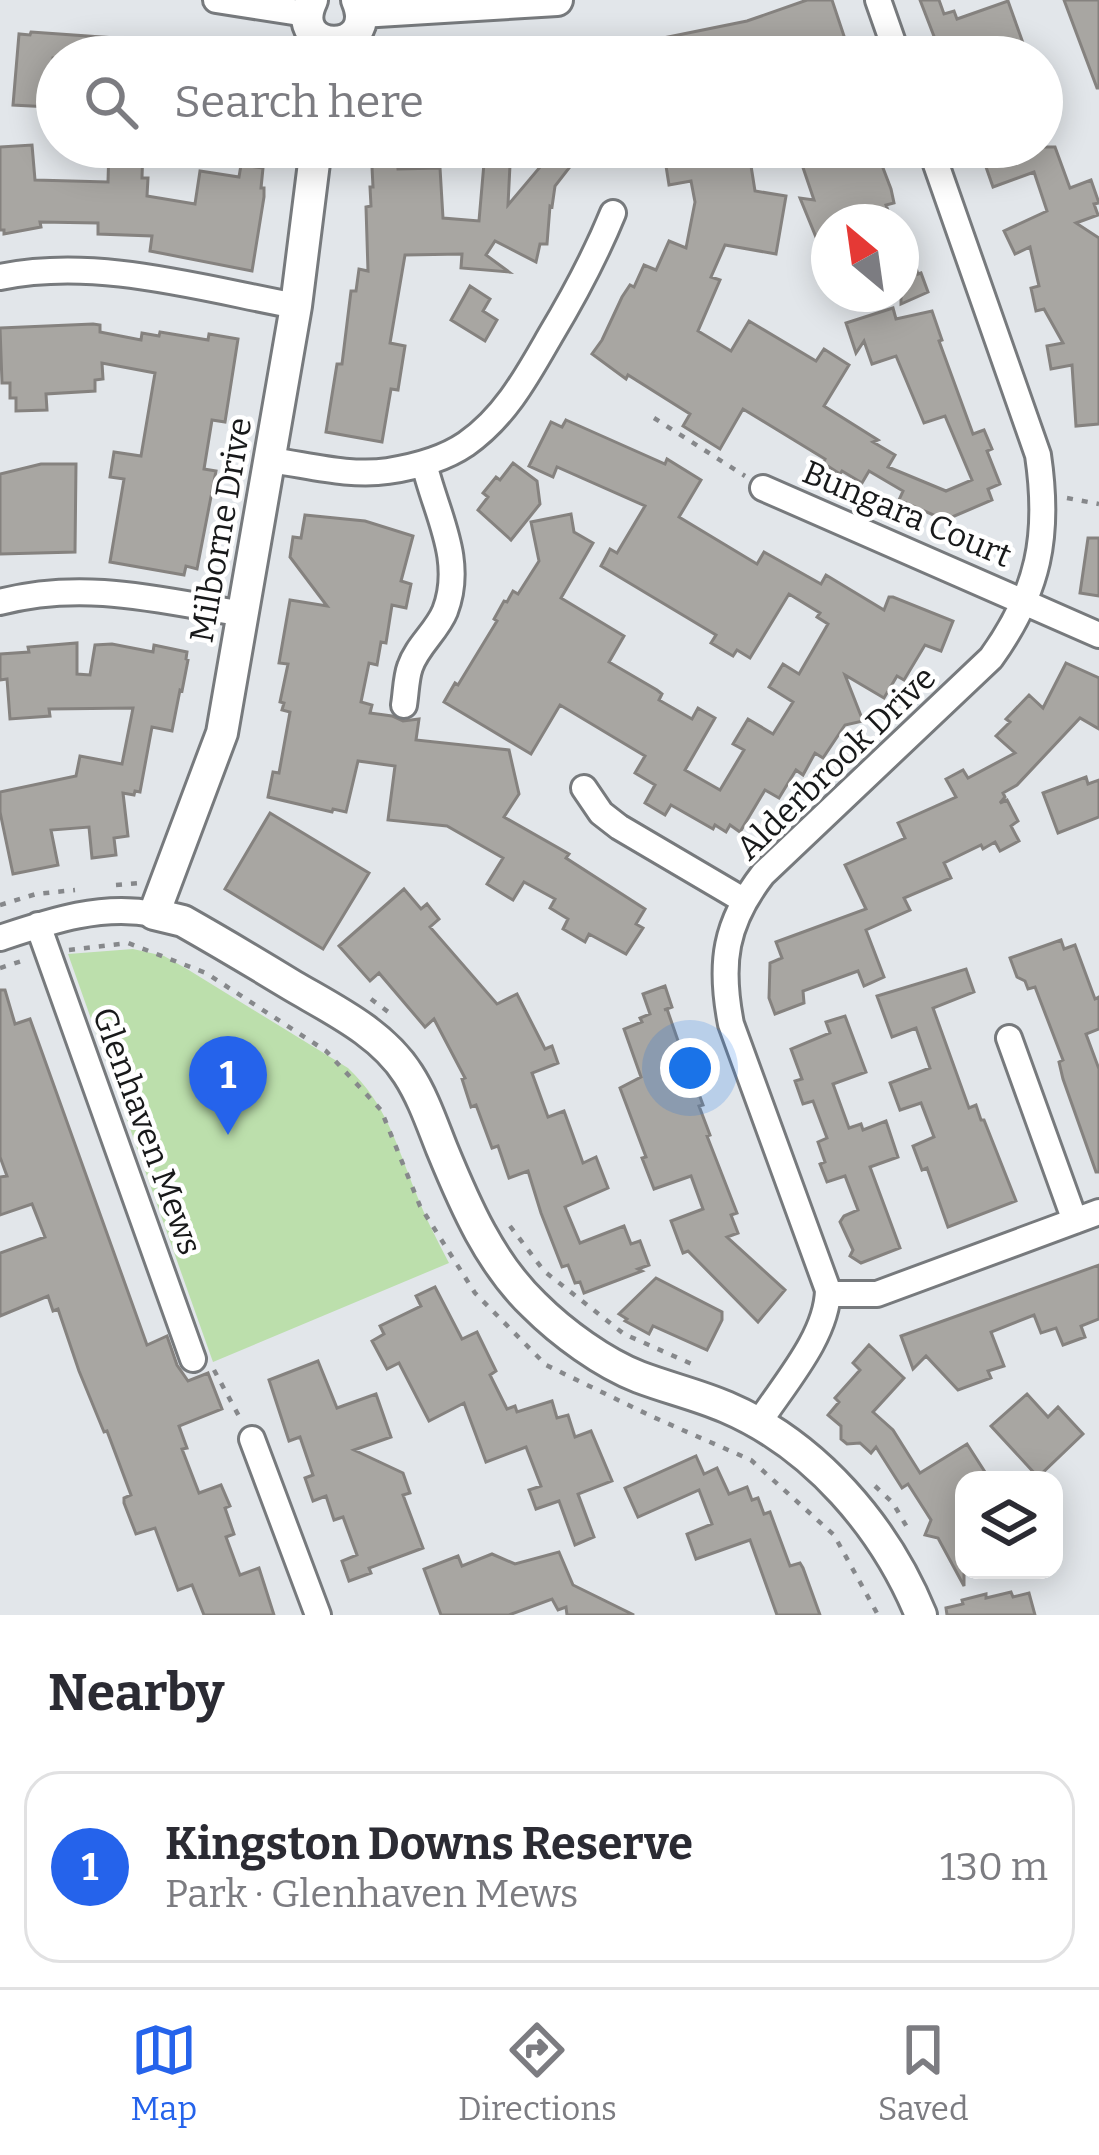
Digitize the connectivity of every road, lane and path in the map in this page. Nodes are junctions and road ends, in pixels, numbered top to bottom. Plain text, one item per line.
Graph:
1 (216, 0) edge
2 (557, 0) edge
3 (878, 0) edge
4 (359, 6) edge
5 (309, 7) edge
6 (317, 36) edge
7 (351, 36) edge
8 (891, 36) edge
9 (313, 168) edge
10 (937, 168) edge
11 (613, 213) dead end
12 (0, 277) edge
13 (296, 306) junction
14 (654, 418) dead end
15 (270, 460) junction
16 (424, 463) junction
17 (764, 488) joint
18 (1043, 494) junction
19 (1099, 504) edge
20 (1025, 601) junction
21 (0, 602) edge
22 (243, 614) junction
23 (1099, 635) edge
24 (404, 705) dead end
25 (584, 788) dead end
26 (167, 880) junction
27 (102, 887) dead end
28 (80, 889) dead end
29 (743, 900) junction
30 (0, 905) edge
31 (154, 914) junction
32 (38, 925) junction
33 (0, 938) edge
34 (366, 996) dead end
35 (400, 1027) dead end
36 (1009, 1038) dead end
37 (1087, 1216) edge
38 (503, 1218) dead end
39 (828, 1294) junction
40 (189, 1348) joint
41 (710, 1372) dead end
42 (758, 1424) junction
43 (252, 1438) joint
44 (877, 1487) dead end
45 (913, 1537) dead end
46 (319, 1615) edge
47 (921, 1615) edge

1 - 5 street
2 - 4 street
3 - 8 street
4 - 7 street
5 - 6 street
9 - 13 street, Milborne Drive
10 - 18 street, Alderbrook Drive
11 - 16 street
12 - 13 street
13 - 15 street, Milborne Drive
14 - 17 path
15 - 16 street
15 - 22 street, Milborne Drive
16 - 24 street
17 - 20 street, Bungara Court
18 - 19 path
18 - 20 street, Alderbrook Drive
20 - 23 street, Bungara Court
20 - 29 street, Alderbrook Drive
21 - 22 street
22 - 26 street, Milborne Drive
25 - 29 street
26 - 27 path
26 - 31 street, Milborne Drive
28 - 30 path
29 - 39 street, Alderbrook Drive
31 - 32 street
31 - 42 street
32 - 33 street
32 - 40 street, Glenhaven Mews
34 - 35 path
36 - 37 street
37 - 39 street
38 - 41 path
39 - 42 street
40 - 43 path
42 - 47 street
43 - 46 street
44 - 45 path

